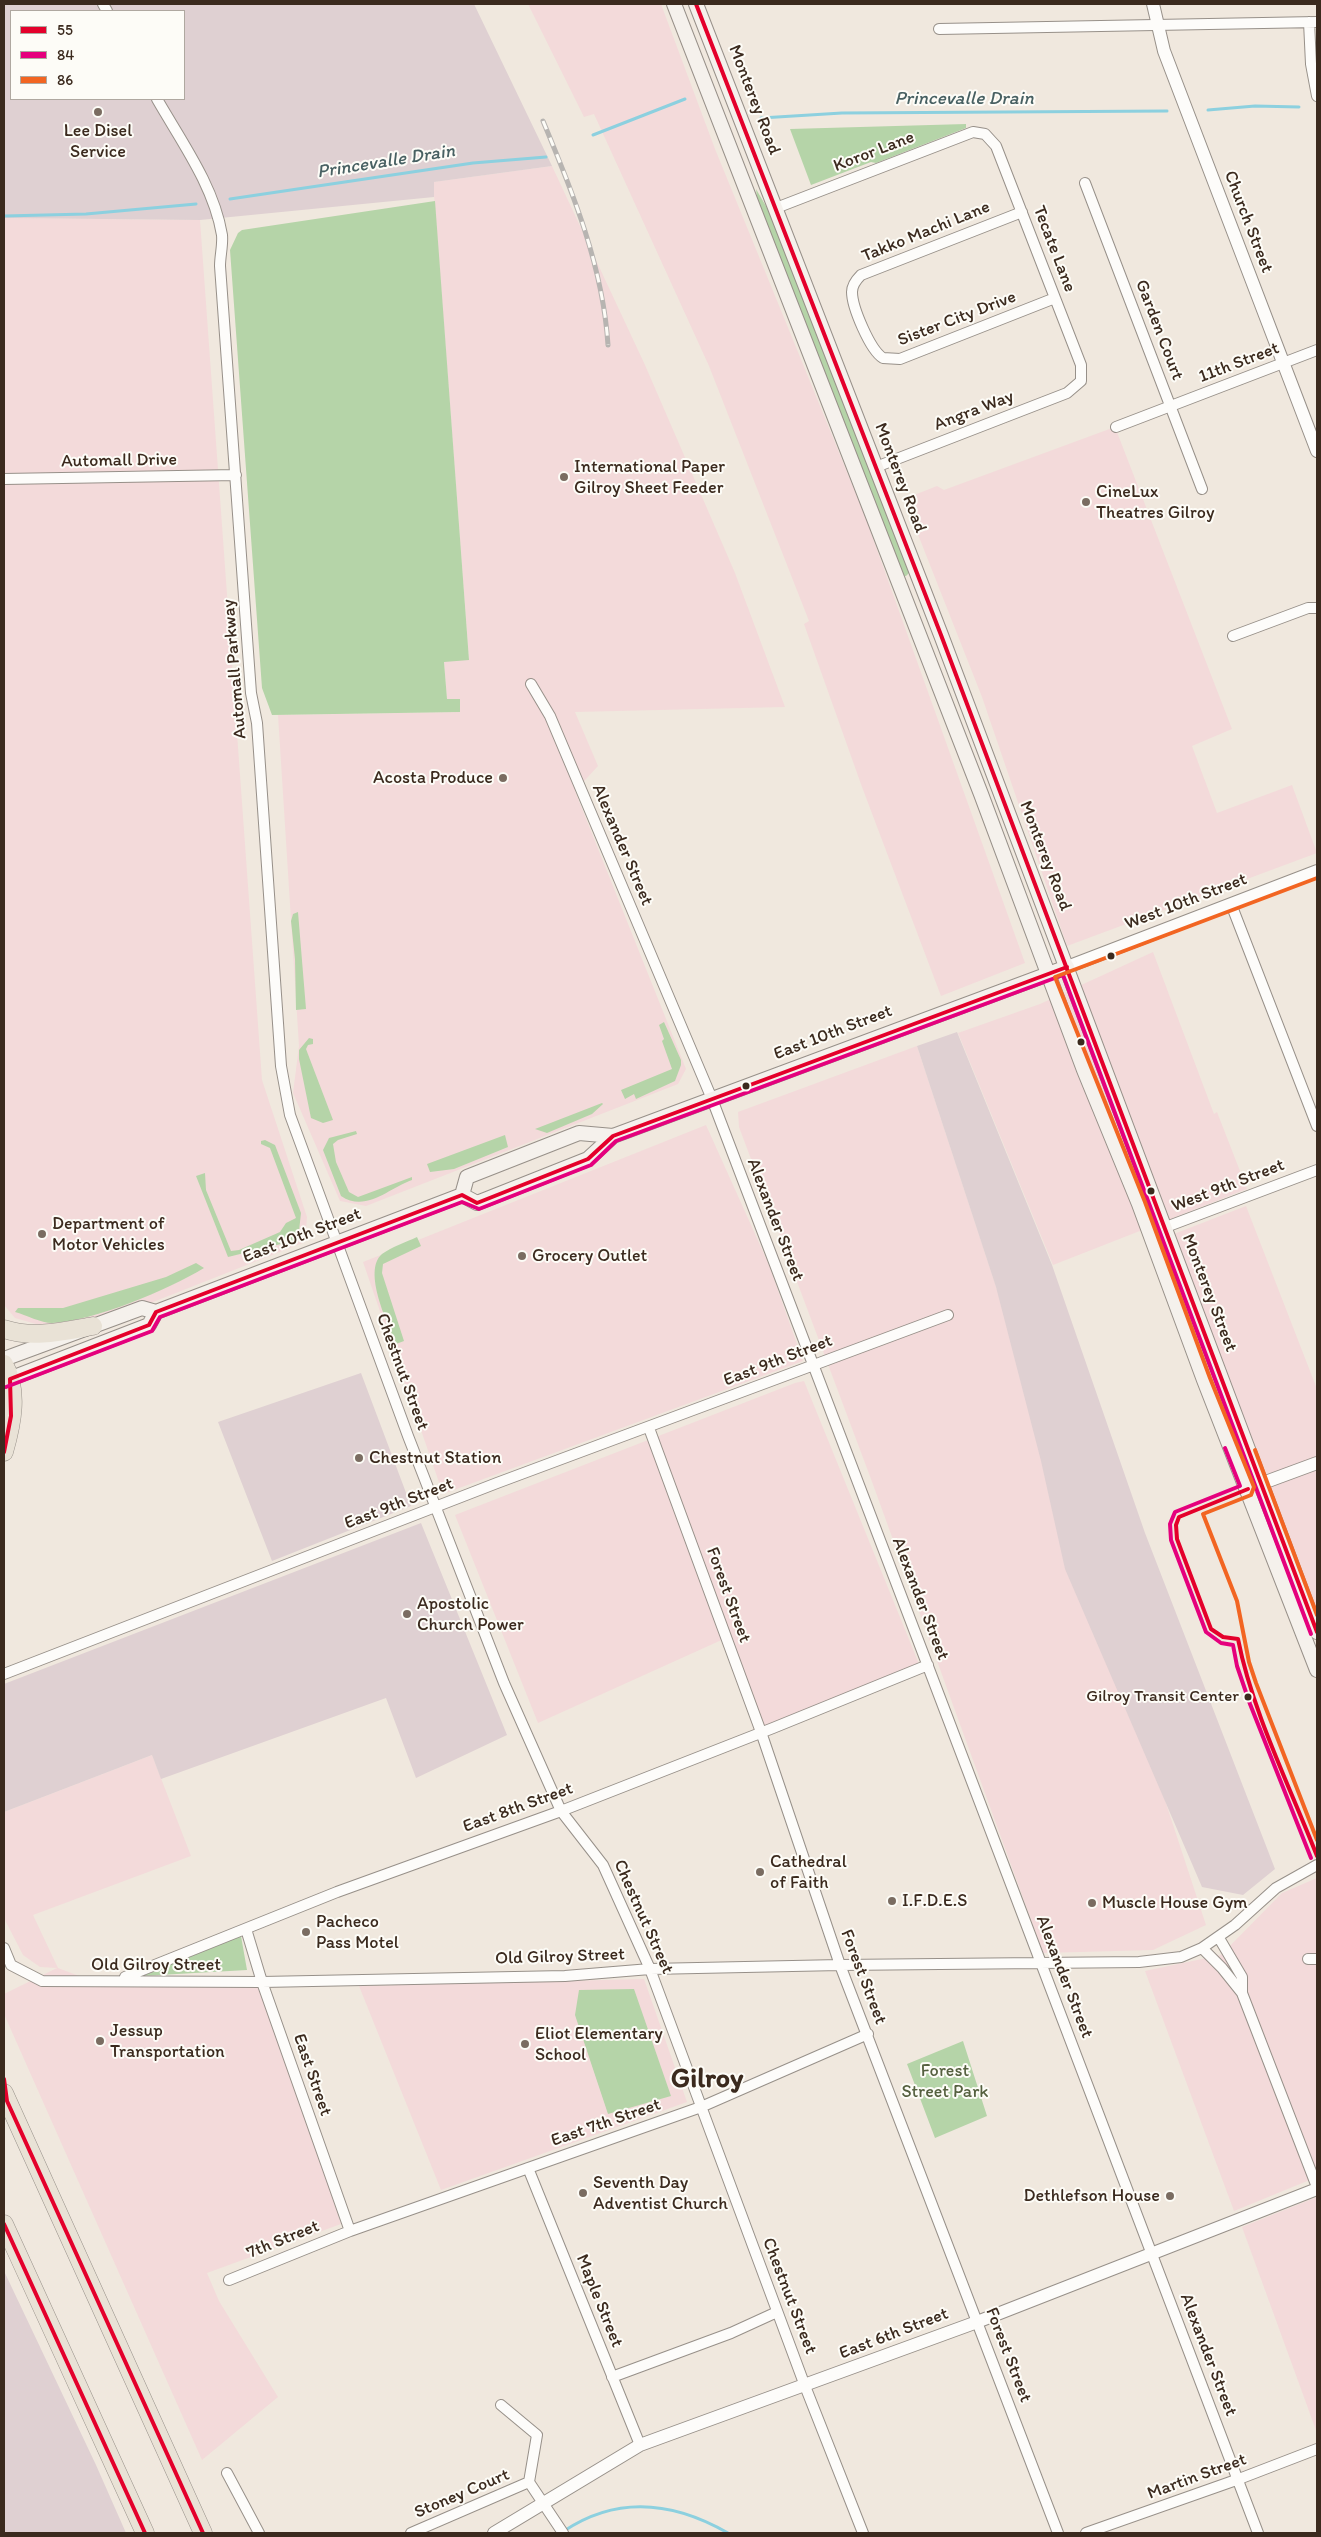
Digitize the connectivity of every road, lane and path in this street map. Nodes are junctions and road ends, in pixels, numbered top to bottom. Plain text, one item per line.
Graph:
1 (674, 4) edge
2 (696, 4) edge
3 (1153, 4) edge
4 (1313, 22) edge
5 (1158, 26) junction
6 (939, 29) dead end
7 (1317, 96) edge
8 (158, 100) edge
9 (985, 134) joint
10 (1085, 183) dead end
11 (776, 208) junction
12 (1022, 212) junction
13 (1055, 298) junction
14 (862, 321) joint
15 (1317, 350) edge
16 (1283, 363) junction
17 (1081, 381) joint
18 (1170, 406) junction
19 (1116, 427) dead end
20 (1317, 451) edge
21 (876, 467) junction
22 (236, 475) junction
23 (4, 478) edge
24 (1202, 489) dead end
25 (1317, 608) edge
26 (1233, 636) dead end
27 (530, 684) dead end
28 (1317, 871) edge
29 (1231, 904) junction
30 (1067, 966) junction
31 (1047, 973) junction
32 (712, 1099) junction
33 (1317, 1126) edge
34 (614, 1136) junction
35 (1317, 1170) edge
36 (462, 1195) junction
37 (1157, 1230) junction
38 (337, 1243) junction
39 (156, 1312) junction
40 (948, 1315) dead end
41 (93, 1326) junction
42 (4, 1329) edge
43 (4, 1359) edge
44 (813, 1364) junction
45 (6, 1374) edge
46 (649, 1428) junction
47 (4, 1452) edge
48 (1317, 1464) edge
49 (1261, 1484) junction
50 (1248, 1489) junction
51 (435, 1508) junction
52 (1317, 1632) edge
53 (928, 1665) junction
54 (1317, 1670) edge
55 (4, 1674) edge
56 (762, 1732) junction
57 (561, 1811) junction
58 (1317, 1865) edge
59 (246, 1928) junction
60 (1219, 1938) junction
61 (4, 1948) edge
62 (1202, 1948) junction
63 (1042, 1964) junction
64 (840, 1965) junction
65 (650, 1970) junction
66 (119, 1980) junction
67 (262, 1982) junction
68 (1242, 1993) junction
69 (868, 2034) junction
70 (4, 2079) edge
71 (6, 2097) edge
72 (700, 2107) junction
73 (528, 2168) junction
74 (1317, 2188) edge
75 (4, 2224) edge
76 (4, 2229) edge
77 (350, 2230) junction
78 (1150, 2254) junction
79 (26, 2273) junction
80 (228, 2280) dead end
81 (777, 2312) junction
82 (978, 2322) junction
83 (612, 2377) junction
84 (805, 2386) junction
85 (501, 2405) dead end
86 (640, 2445) junction
87 (1317, 2449) edge
88 (227, 2473) dead end
89 (1239, 2479) junction
90 (529, 2482) junction
91 (545, 2504) junction
92 (145, 2533) edge
93 (203, 2533) edge
94 (259, 2533) edge
95 (411, 2533) edge
96 (494, 2533) edge
97 (563, 2533) edge
98 (863, 2533) edge
99 (1058, 2533) edge
100 (1086, 2533) edge
101 (1258, 2533) edge

1 - 31 main road
2 - 11 main road, Monterey Road
3 - 5 street, Church Street
4 - 5 street
4 - 7 street
5 - 6 street
5 - 16 street, Church Street
8 - 22 street, Automall Parkway
9 - 11 street, Koror Lane
9 - 12 street, Tecate Lane
10 - 18 street, Garden Court
11 - 21 main road, Monterey Road
12 - 13 street, Tecate Lane
12 - 14 street, Takko Machi Lane
13 - 14 street, Sister City Drive
13 - 17 street, Tecate Lane
15 - 16 street, 11th Street
16 - 18 street, 11th Street
16 - 20 street, Church Street
17 - 21 street, Angra Way
18 - 19 street, 11th Street
18 - 24 street, Garden Court
21 - 30 main road, Monterey Road
22 - 23 street, Automall Drive
22 - 38 street, Automall Parkway
25 - 26 street
27 - 32 street, Alexander Street
28 - 29 street, West 10th Street
29 - 30 street, West 10th Street
29 - 33 street
30 - 31 main road, East 10th Street
30 - 37 main road, Monterey Street
31 - 32 main road, East 10th Street
31 - 37 main road, Monterey Street
32 - 34 main road, East 10th Street
32 - 44 street, Alexander Street
34 - 36 main road, East 10th Street
34 - 36 main road, East 10th Street
35 - 37 street, West 9th Street
36 - 38 main road, East 10th Street
37 - 49 main road, Monterey Street
37 - 50 main road, Monterey Street
38 - 39 main road, East 10th Street
38 - 51 street, Chestnut Street
39 - 41 main road, East 10th Street
39 - 45 main road, East 10th Street
40 - 44 street, East 9th Street
41 - 42 highway
41 - 43 main road, East 10th Street
44 - 46 street, East 9th Street
44 - 53 street, Alexander Street
45 - 47 highway
46 - 51 street, East 9th Street
46 - 56 street, Forest Street
48 - 49 street
49 - 50 street
49 - 52 main road, Monterey Street
50 - 54 main road, Monterey Street
51 - 55 street, East 9th Street
51 - 57 street, Chestnut Street
53 - 56 street, East 8th Street
53 - 63 street, Alexander Street
56 - 57 street, East 8th Street
56 - 64 street, Forest Street
57 - 59 street, East 8th Street
57 - 65 street, Chestnut Street
58 - 60 street
59 - 66 street, East 8th Street
59 - 67 street, East Street
60 - 62 street, Old Gilroy Street
60 - 68 street
61 - 66 street, Old Gilroy Street
62 - 63 street, Old Gilroy Street
62 - 68 street
63 - 64 street, Old Gilroy Street
63 - 78 street, Alexander Street
64 - 65 street, Old Gilroy Street
64 - 69 street, Forest Street
65 - 67 street, Old Gilroy Street
65 - 72 street, Chestnut Street
66 - 67 street, Old Gilroy Street
67 - 77 street, East Street
68 - 74 street
69 - 72 street, East 7th Street
69 - 82 street, Forest Street
70 - 71 highway
71 - 93 highway
72 - 73 street, East 7th Street
72 - 81 street, Chestnut Street
73 - 77 street, East 7th Street
73 - 83 street, Maple Street
74 - 78 street, East 6th Street
75 - 79 highway
76 - 79 highway
77 - 80 street, 7th Street
78 - 82 street, East 6th Street
78 - 89 street, Alexander Street
79 - 92 highway
81 - 83 street
81 - 84 street, Chestnut Street
82 - 84 street, East 6th Street
82 - 99 street, Forest Street
83 - 86 street, Maple Street
84 - 86 street, East 6th Street
84 - 98 street, Chestnut Street
85 - 90 street
86 - 91 street, East 6th Street
87 - 89 street, Martin Street
88 - 94 street
89 - 100 street, Martin Street
89 - 101 street, Alexander Street
90 - 91 street, Stoney Court
90 - 95 street, Stoney Court
91 - 96 street, East 6th Street
91 - 97 street, Stoney Court

